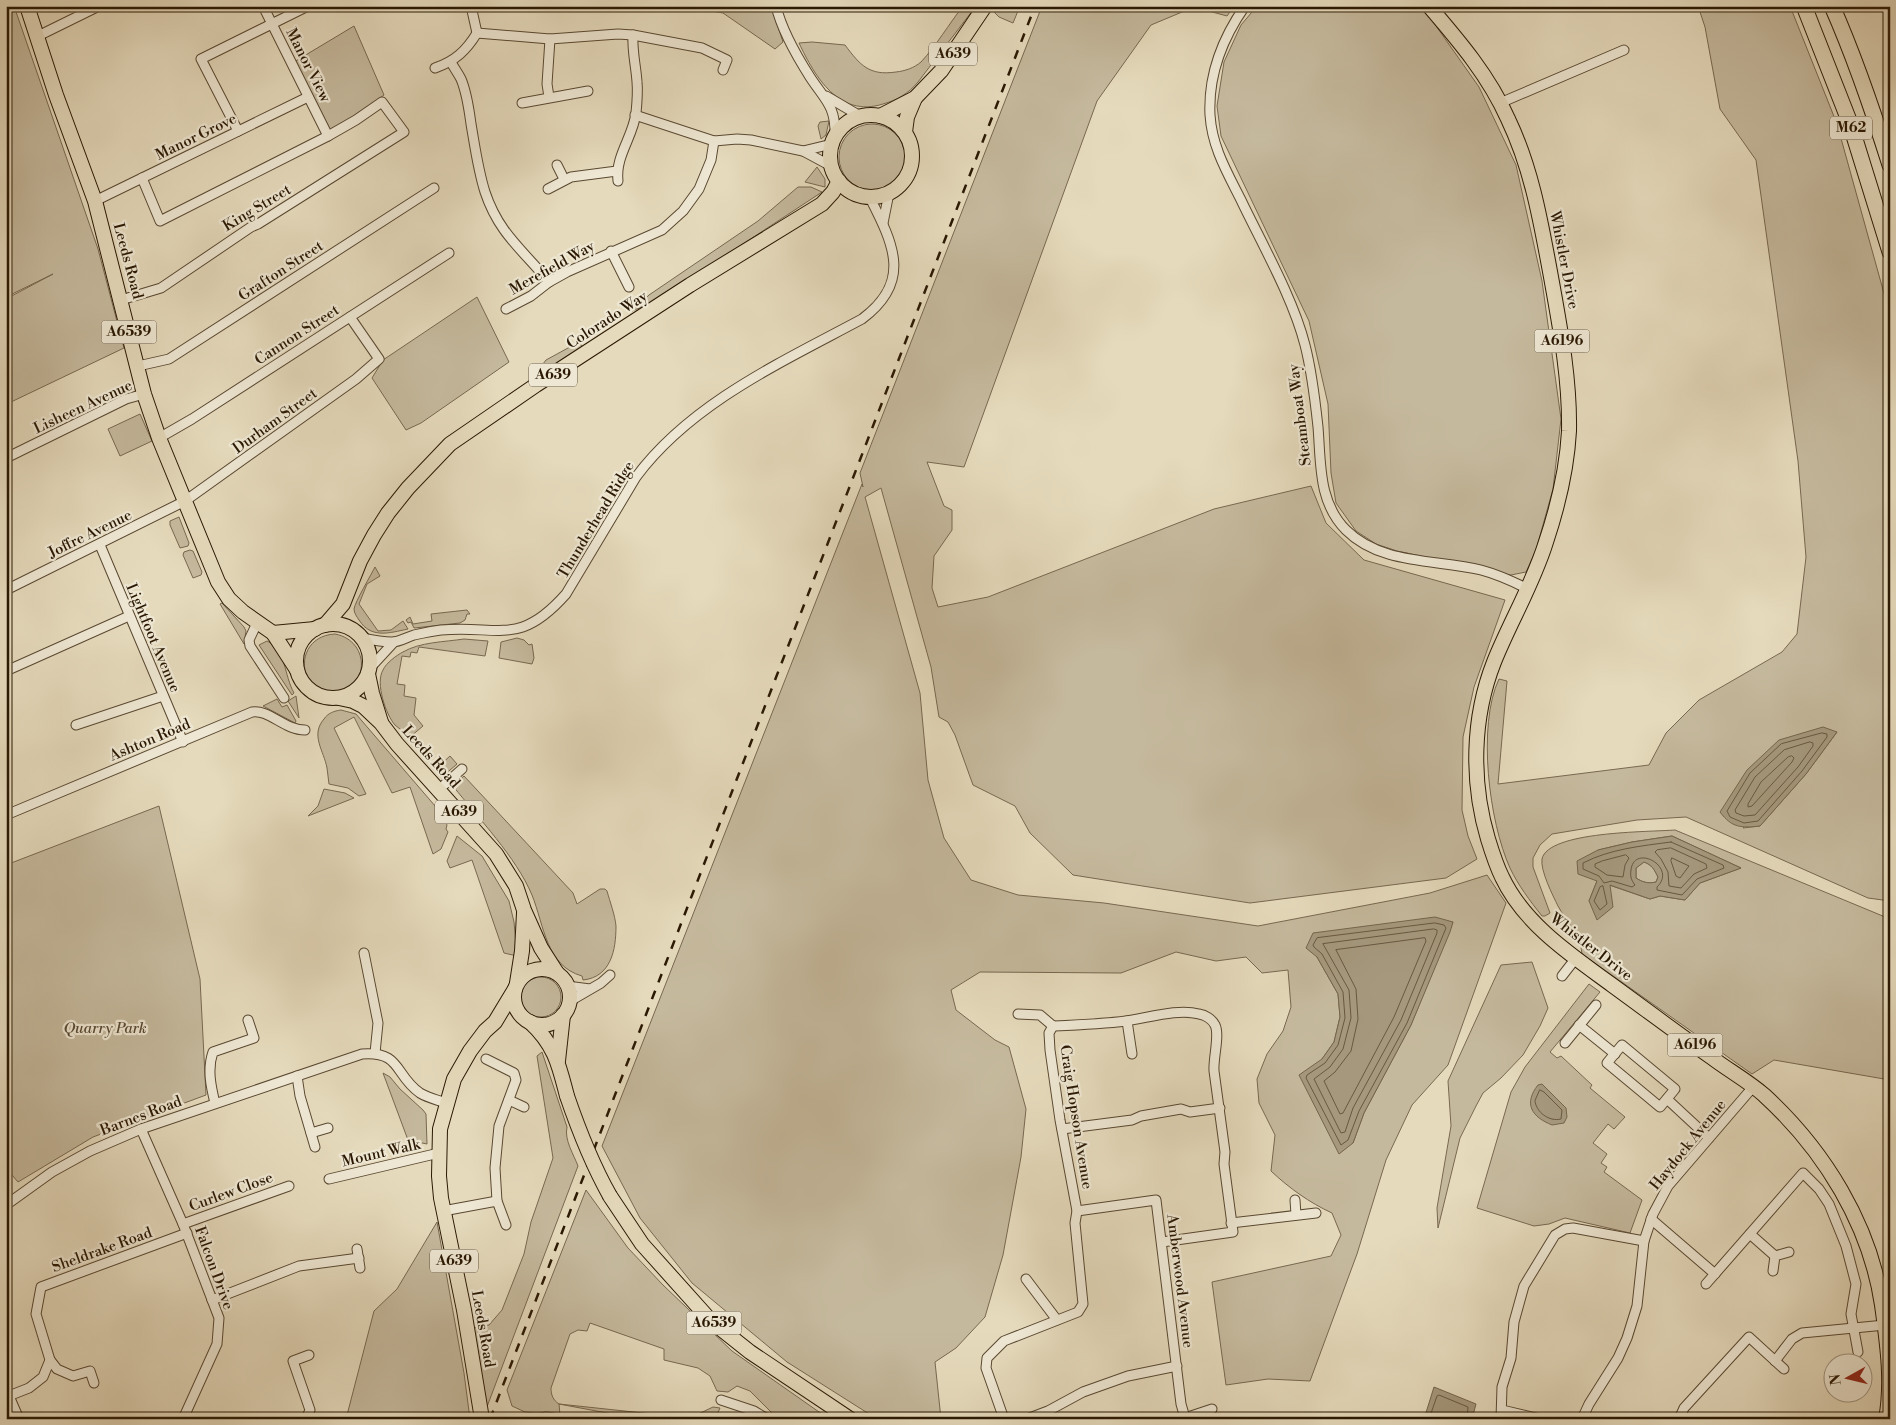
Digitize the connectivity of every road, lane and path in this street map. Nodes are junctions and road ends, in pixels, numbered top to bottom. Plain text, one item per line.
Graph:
1 (27, 6) edge
2 (98, 6) edge
3 (263, 6) edge
4 (308, 6) edge
5 (471, 6) edge
6 (776, 6) edge
7 (985, 6) edge
8 (1245, 6) edge
9 (1429, 6) edge
10 (1804, 6) edge
11 (1832, 6) edge
12 (272, 24) junction
13 (477, 32) junction
14 (633, 35) junction
15 (36, 37) junction
16 (550, 38) junction
17 (1624, 50) dead end
18 (451, 62) junction
19 (435, 68) dead end
20 (723, 70) dead end
21 (588, 91) dead end
22 (825, 96) junction
23 (308, 97) junction
24 (549, 97) junction
25 (915, 98) junction
26 (522, 103) dead end
27 (1500, 103) junction
28 (635, 116) junction
29 (860, 116) junction
30 (880, 116) junction
31 (238, 131) junction
32 (905, 132) junction
33 (328, 136) junction
34 (834, 140) junction
35 (714, 141) junction
36 (803, 151) junction
37 (557, 165) dead end
38 (1890, 165) edge
39 (831, 166) junction
40 (142, 178) junction
41 (564, 179) junction
42 (839, 181) junction
43 (434, 188) dead end
44 (548, 188) dead end
45 (890, 194) junction
46 (866, 197) junction
47 (95, 201) junction
48 (822, 204) junction
49 (883, 223) junction
50 (611, 250) junction
51 (1890, 252) edge
52 (449, 253) dead end
53 (549, 282) junction
54 (630, 287) dead end
55 (122, 300) junction
56 (506, 309) dead end
57 (350, 317) junction
58 (138, 366) junction
59 (144, 394) junction
60 (159, 438) junction
61 (6, 458) edge
62 (185, 501) junction
63 (100, 545) junction
64 (1526, 588) junction
65 (6, 590) edge
66 (343, 604) junction
67 (129, 616) junction
68 (257, 623) junction
69 (320, 627) junction
70 (273, 633) junction
71 (358, 634) junction
72 (394, 642) junction
73 (298, 670) junction
74 (6, 671) edge
75 (369, 671) junction
76 (163, 696) junction
77 (284, 698) dead end
78 (339, 698) junction
79 (381, 723) junction
80 (76, 725) dead end
81 (305, 730) dead end
82 (182, 742) junction
83 (462, 769) dead end
84 (444, 785) dead end
85 (6, 816) edge
86 (524, 910) junction
87 (364, 953) dead end
88 (1576, 958) junction
89 (556, 973) junction
90 (610, 975) dead end
91 (1562, 976) dead end
92 (516, 986) junction
93 (567, 986) junction
94 (590, 989) junction
95 (570, 1001) junction
96 (1596, 1005) dead end
97 (1018, 1014) dead end
98 (563, 1015) junction
99 (248, 1020) dead end
100 (528, 1021) junction
101 (1127, 1021) junction
102 (495, 1022) junction
103 (1579, 1025) junction
104 (1053, 1026) junction
105 (1565, 1043) dead end
106 (375, 1053) junction
107 (1132, 1054) dead end
108 (1614, 1054) junction
109 (486, 1059) dead end
110 (558, 1061) junction
111 (297, 1076) junction
112 (1753, 1087) junction
113 (1667, 1098) junction
114 (509, 1100) junction
115 (215, 1103) junction
116 (446, 1103) junction
117 (524, 1106) dead end
118 (1220, 1108) junction
119 (328, 1128) dead end
120 (141, 1129) junction
121 (1062, 1129) junction
122 (311, 1133) junction
123 (1709, 1138) junction
124 (315, 1147) dead end
125 (439, 1153) junction
126 (329, 1179) dead end
127 (288, 1186) dead end
128 (1295, 1200) dead end
129 (497, 1201) junction
130 (6, 1205) edge
131 (443, 1211) junction
132 (1077, 1211) junction
133 (1316, 1213) dead end
134 (1296, 1215) junction
135 (1651, 1219) junction
136 (1231, 1223) junction
137 (183, 1224) junction
138 (506, 1225) dead end
139 (187, 1234) junction
140 (1750, 1234) junction
141 (1644, 1241) junction
142 (1162, 1242) junction
143 (1788, 1252) dead end
144 (1775, 1256) junction
145 (360, 1268) dead end
146 (1774, 1271) dead end
147 (1715, 1274) junction
148 (1026, 1279) dead end
149 (1706, 1284) dead end
150 (212, 1300) junction
151 (1057, 1320) junction
152 (1885, 1325) junction
153 (1853, 1328) junction
154 (1858, 1352) dead end
155 (309, 1354) dead end
156 (50, 1360) junction
157 (1775, 1360) junction
158 (1784, 1369) dead end
159 (1178, 1370) junction
160 (94, 1383) dead end
161 (8, 1396) edge
162 (721, 1400) dead end
163 (1212, 1409) dead end
164 (1502, 1414) edge
165 (1183, 1418) edge
166 (18, 1419) edge
167 (183, 1419) edge
168 (306, 1419) edge
169 (482, 1419) edge
170 (535, 1419) edge
171 (561, 1419) edge
172 (766, 1419) edge
173 (850, 1419) edge
174 (1004, 1419) edge
175 (1027, 1419) edge
176 (1540, 1419) edge
177 (1582, 1419) edge
178 (1679, 1419) edge
179 (1886, 1419) edge

1 - 15 main road, Leeds Road / A6539
2 - 15 street
3 - 12 street, Manor View
4 - 12 street
5 - 13 street
6 - 22 street
7 - 25 main road, A639
8 - 64 street, Steamboat Way
9 - 27 main road, Whistler Drive / A6196
10 - 51 highway, M62
11 - 38 highway, M62
12 - 23 street, Manor View
12 - 31 street
13 - 16 street
13 - 18 street
14 - 16 street
14 - 20 street
14 - 28 street
15 - 47 main road, Leeds Road / A6539
16 - 24 street
17 - 27 street
18 - 19 street
18 - 53 street
21 - 24 street
22 - 29 street
22 - 34 street
23 - 31 street, Manor Grove
23 - 33 street, Manor View
24 - 26 street
25 - 30 main road, A639
25 - 32 main road, A639
27 - 64 main road, Whistler Drive / A6196
28 - 35 street
28 - 41 street
29 - 30 main road, A639
29 - 34 main road
30 - 32 main road, A639
31 - 40 street, Manor Grove
32 - 45 main road
33 - 40 street
33 - 55 street, King Street
34 - 36 street
34 - 39 main road
35 - 36 street
35 - 50 street, Merefield Way
36 - 39 street
37 - 41 street
39 - 42 main road
40 - 47 street, Manor Grove
41 - 44 street
42 - 46 main road
42 - 48 main road, Colorado Way / A639
43 - 58 street, Grafton Street
45 - 46 main road, A639
45 - 49 street, Thunderhead Ridge
46 - 48 main road, Colorado Way / A639
46 - 49 street, Thunderhead Ridge
47 - 55 main road, Leeds Road / A6539
48 - 66 main road, Colorado Way / A639
49 - 72 street, Thunderhead Ridge
50 - 53 street, Merefield Way
50 - 54 street, Merefield Way
52 - 57 street, Cannon Street
53 - 56 street, Merefield Way
55 - 58 main road, Leeds Road / A6539
57 - 60 street, Cannon Street
57 - 62 street, Durham Street
58 - 59 main road, Leeds Road / A6539
59 - 60 main road, Leeds Road / A6539
59 - 61 street, Lisheen Avenue
60 - 62 main road, Leeds Road / A6539
62 - 63 street, Joffre Avenue
62 - 68 main road, Leeds Road / A6539
63 - 65 street, Joffre Avenue
63 - 67 street, Lightfoot Avenue
64 - 88 main road, Whistler Drive / A6196
66 - 69 main road, Colorado Way / A639
66 - 71 main road
67 - 74 street
67 - 76 street, Lightfoot Avenue
68 - 70 main road, Leeds Road / A6539
68 - 77 street
69 - 70 main road
69 - 71 main road
69 - 73 main road
70 - 73 main road, Leeds Road / A6539
71 - 72 street, Thunderhead Ridge
71 - 75 main road
72 - 75 street, Thunderhead Ridge
73 - 78 main road
75 - 78 main road
75 - 79 main road, A639
76 - 80 street
76 - 82 street, Lightfoot Avenue
78 - 79 main road, A639
79 - 86 main road, Leeds Road / A639
81 - 82 street, Ashton Road
82 - 85 street, Ashton Road
83 - 84 street
86 - 89 main road, A639
86 - 92 main road, A639
87 - 106 street
88 - 91 street
88 - 112 main road, Whistler Drive / A6196
89 - 92 main road, Leeds Road / A639
89 - 93 main road, A639
90 - 94 street
92 - 100 main road, A639
92 - 102 main road, Leeds Road / A639
93 - 94 street
93 - 95 main road, A639
94 - 95 street
95 - 98 main road
96 - 103 street
97 - 104 street
98 - 100 main road
98 - 110 main road, A6539
99 - 115 street
100 - 102 main road
100 - 110 main road, A6539
101 - 104 street, Craig Hopson Avenue
101 - 107 street
101 - 118 street, Craig Hopson Avenue
102 - 116 main road, Leeds Road / A639
103 - 105 street
103 - 108 street
104 - 121 street, Craig Hopson Avenue
106 - 111 street, Barnes Road
106 - 116 street
108 - 113 street
108 - 113 street
109 - 114 street
110 - 173 main road, A6539, bridge
111 - 115 street, Barnes Road
111 - 122 street
112 - 123 street, Haydock Avenue
112 - 152 main road, Whistler Drive / A6196
113 - 123 street
114 - 117 street
114 - 129 street
115 - 120 street, Barnes Road
116 - 125 main road, Leeds Road / A639
118 - 121 street
118 - 136 street, Craig Hopson Avenue
119 - 122 street
120 - 130 street, Barnes Road
120 - 137 street, Falcon Drive
121 - 132 street, Craig Hopson Avenue
122 - 124 street
123 - 135 street, Haydock Avenue
125 - 126 street, Mount Walk
125 - 131 main road, Leeds Road / A639
127 - 137 street, Curlew Close
128 - 134 street
129 - 131 street
129 - 138 street
131 - 169 main road, Leeds Road / A639
132 - 142 street, Amberwood Avenue
132 - 151 street, Craig Hopson Avenue
133 - 134 street
134 - 136 street
135 - 141 street, Haydock Avenue
135 - 147 street
136 - 142 street
137 - 139 street, Falcon Drive
139 - 150 street, Falcon Drive
139 - 156 street, Sheldrake Road
140 - 144 street
140 - 147 street
140 - 153 street
141 - 164 street
141 - 177 street, Haydock Avenue
142 - 159 street, Amberwood Avenue
143 - 144 street
144 - 146 street
145 - 150 street
147 - 149 street
148 - 151 street
150 - 167 street, Falcon Drive
151 - 174 street, Craig Hopson Avenue
152 - 153 street
152 - 179 main road, Whistler Drive / A6196
153 - 154 street
153 - 157 street
155 - 168 street
156 - 160 street
156 - 161 street
157 - 158 street
157 - 178 street
159 - 165 street
159 - 175 street, Amberwood Avenue
161 - 166 street
162 - 172 street
163 - 165 street
164 - 176 street
170 - 171 street

